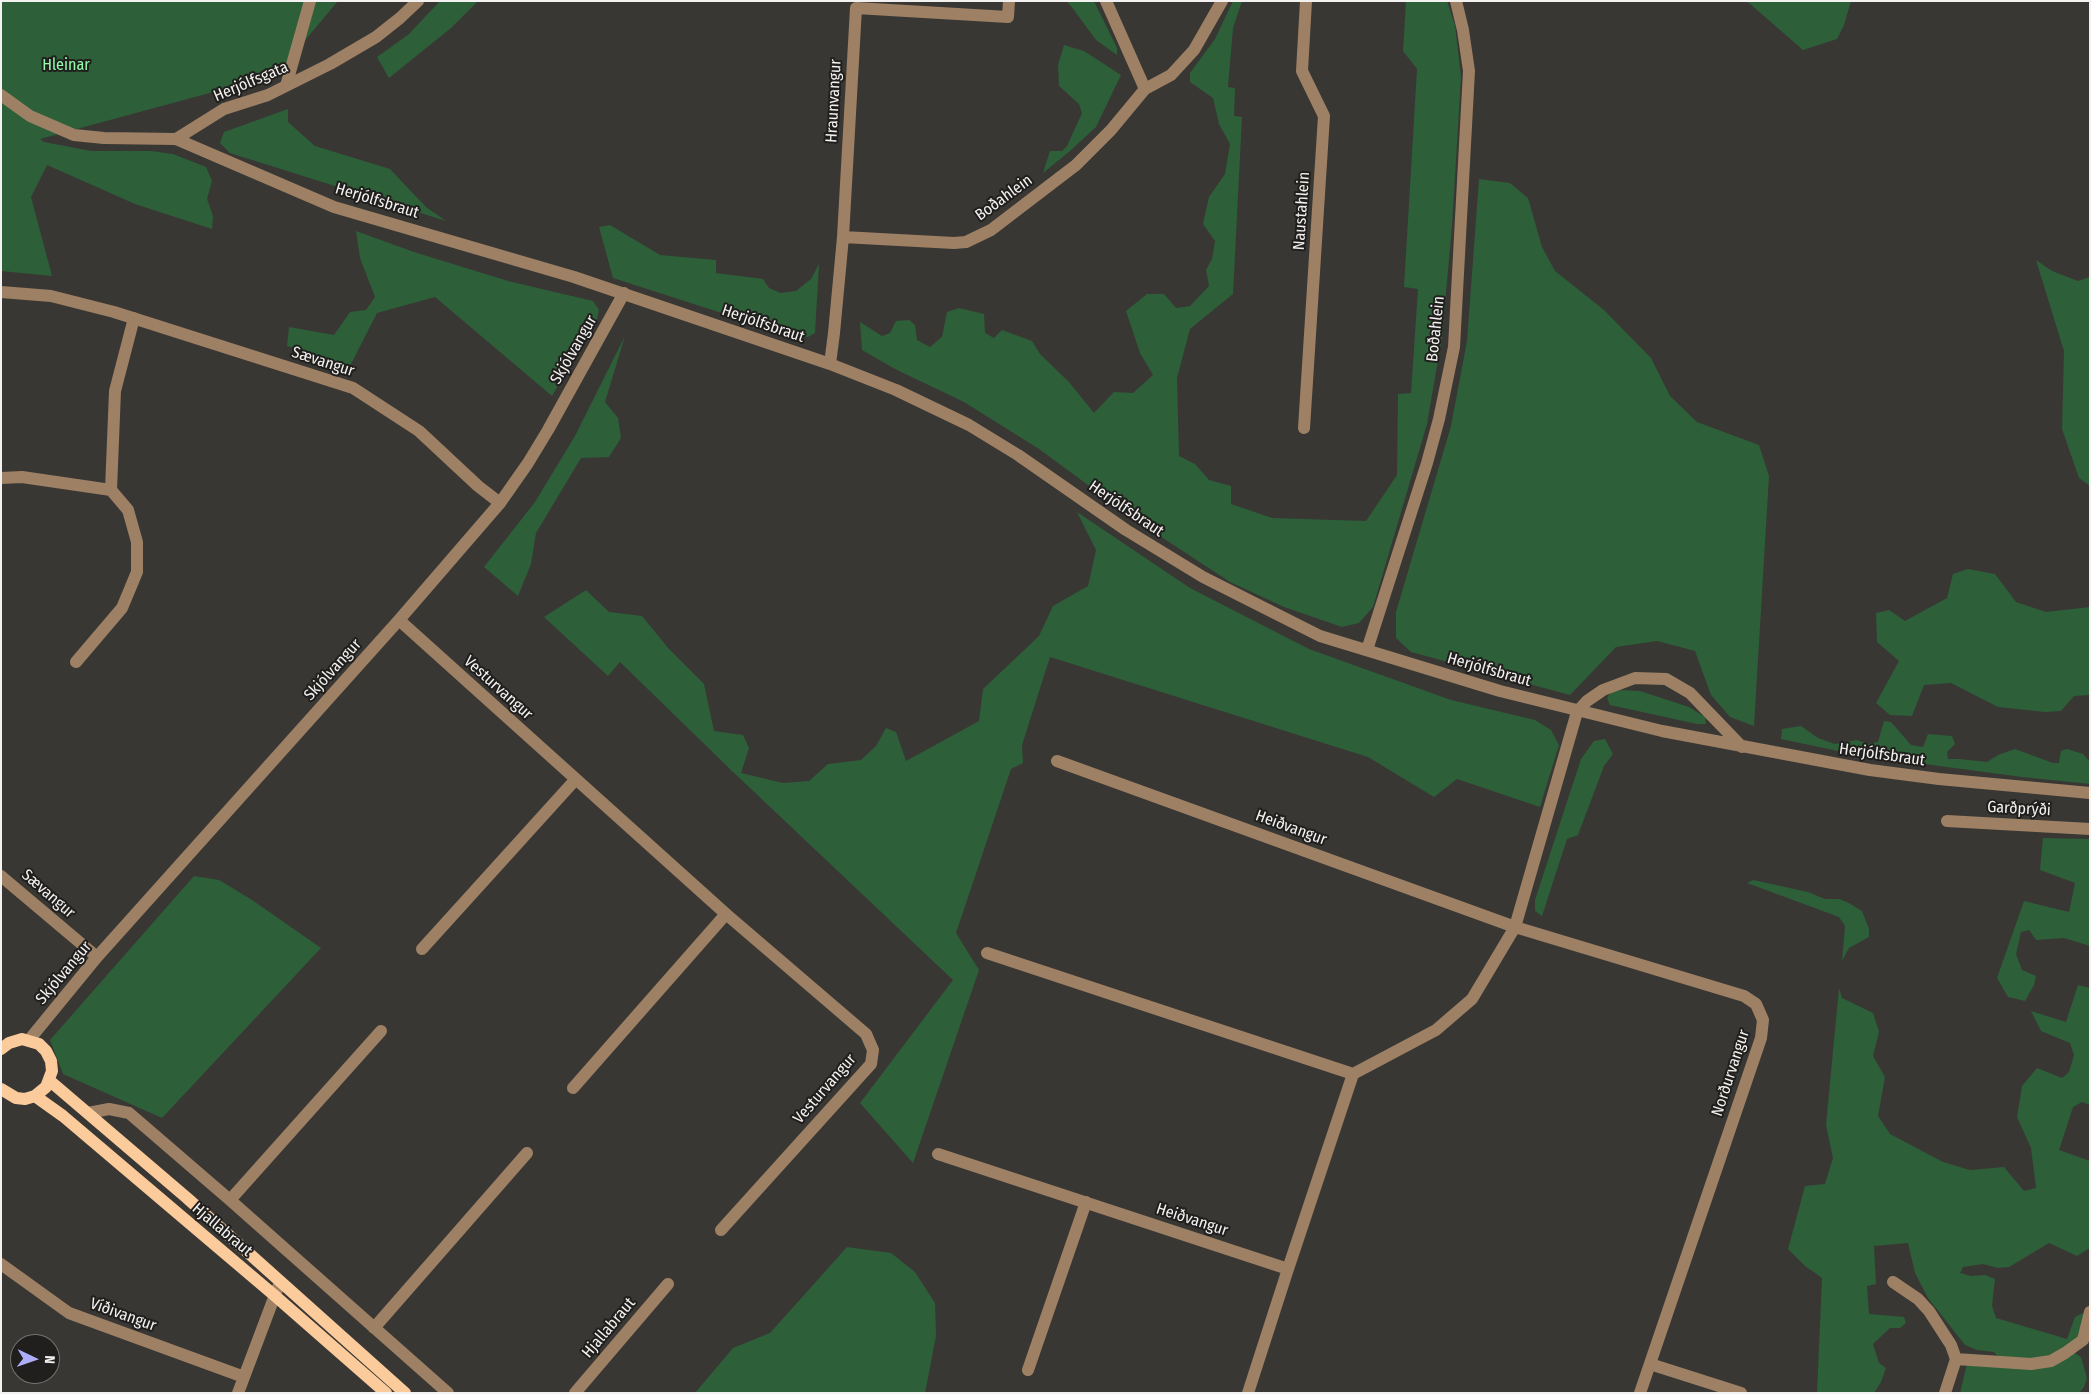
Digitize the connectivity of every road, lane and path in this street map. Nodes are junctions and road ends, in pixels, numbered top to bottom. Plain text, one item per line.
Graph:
1 (310, 1) edge
2 (418, 1) edge
3 (1009, 1) edge
4 (1106, 1) edge
5 (1222, 1) edge
6 (1306, 1) edge
7 (1456, 1) edge
8 (286, 86) junction
9 (1145, 89) junction
10 (1, 95) edge
11 (176, 139) junction
12 (843, 237) junction
13 (1, 292) edge
14 (624, 293) junction
15 (134, 318) junction
16 (830, 364) junction
17 (1304, 428) dead end
18 (1, 478) edge
19 (112, 490) junction
20 (500, 503) junction
21 (399, 620) junction
22 (1367, 650) junction
23 (76, 662) dead end
24 (1577, 712) junction
25 (1742, 747) junction
26 (1057, 761) dead end
27 (576, 779) junction
28 (2090, 794) edge
29 (1947, 821) dead end
30 (2090, 829) edge
31 (1, 876) edge
32 (726, 914) junction
33 (1515, 927) junction
34 (422, 949) dead end
35 (987, 953) dead end
36 (97, 957) junction
37 (381, 1030) dead end
38 (29, 1040) junction
39 (1, 1049) edge
40 (1353, 1074) junction
41 (50, 1081) junction
42 (573, 1088) dead end
43 (1, 1089) edge
44 (34, 1096) junction
45 (88, 1113) junction
46 (527, 1153) dead end
47 (938, 1154) dead end
48 (230, 1200) junction
49 (1086, 1202) junction
50 (721, 1230) dead end
51 (1, 1264) edge
52 (1288, 1269) junction
53 (280, 1282) junction
54 (1893, 1282) dead end
55 (668, 1284) dead end
56 (274, 1295) junction
57 (2090, 1312) edge
58 (374, 1328) junction
59 (1956, 1359) junction
60 (1650, 1364) junction
61 (1028, 1370) dead end
62 (244, 1377) junction
63 (238, 1393) edge
64 (386, 1393) edge
65 (405, 1393) edge
66 (448, 1393) edge
67 (575, 1393) edge
68 (1248, 1393) edge
69 (1640, 1393) edge
70 (1741, 1393) edge
71 (1946, 1393) edge

1 - 8 street
2 - 8 street, Herjólfsgata
3 - 12 street, Hraunvangur
4 - 9 street
5 - 9 street, Boðahlein
6 - 17 street, Naustahlein
7 - 22 street, Boðahlein
8 - 11 street, Herjólfsgata
9 - 12 street, Boðahlein
10 - 11 street
11 - 14 street, Herjólfsbraut
12 - 16 street, Hraunvangur
13 - 15 street, Sævangur
14 - 16 street, Herjólfsbraut
14 - 20 street, Skjólvangur
15 - 19 street
15 - 20 street, Sævangur
16 - 22 street, Herjólfsbraut
18 - 19 street
19 - 23 street
20 - 21 street, Skjólvangur
21 - 27 street, Vesturvangur
21 - 36 street, Skjólvangur
22 - 24 street, Herjólfsbraut
24 - 25 street, Herjólfsbraut
24 - 25 street
24 - 33 street
25 - 28 street, Herjólfsbraut
26 - 33 street, Heiðvangur
27 - 32 street, Vesturvangur
27 - 34 street
29 - 30 street, Garðprýði
31 - 36 street, Sævangur
32 - 42 street
32 - 50 street, Vesturvangur
33 - 40 street
33 - 60 street, Norðurvangur
35 - 40 street
36 - 38 street, Skjólvangur
37 - 48 street, Hjallabraut
38 - 39 main road
38 - 41 main road
40 - 52 street
41 - 44 main road
41 - 45 main road, Hjallabraut
43 - 44 main road
44 - 56 main road, Hjallabraut
45 - 48 street, Hjallabraut
45 - 53 main road, Hjallabraut
46 - 58 street
47 - 49 street, Heiðvangur
48 - 58 street, Hjallabraut
49 - 52 street, Heiðvangur
49 - 61 street
51 - 62 street, Víðivangur
52 - 68 street
53 - 56 street
53 - 65 main road, Hjallabraut
54 - 59 street
55 - 67 street, Hjallabraut
56 - 62 street
56 - 64 main road, Hjallabraut
57 - 59 street
58 - 66 street, Hjallabraut
59 - 71 street
60 - 69 street, Norðurvangur
60 - 70 street
62 - 63 street

